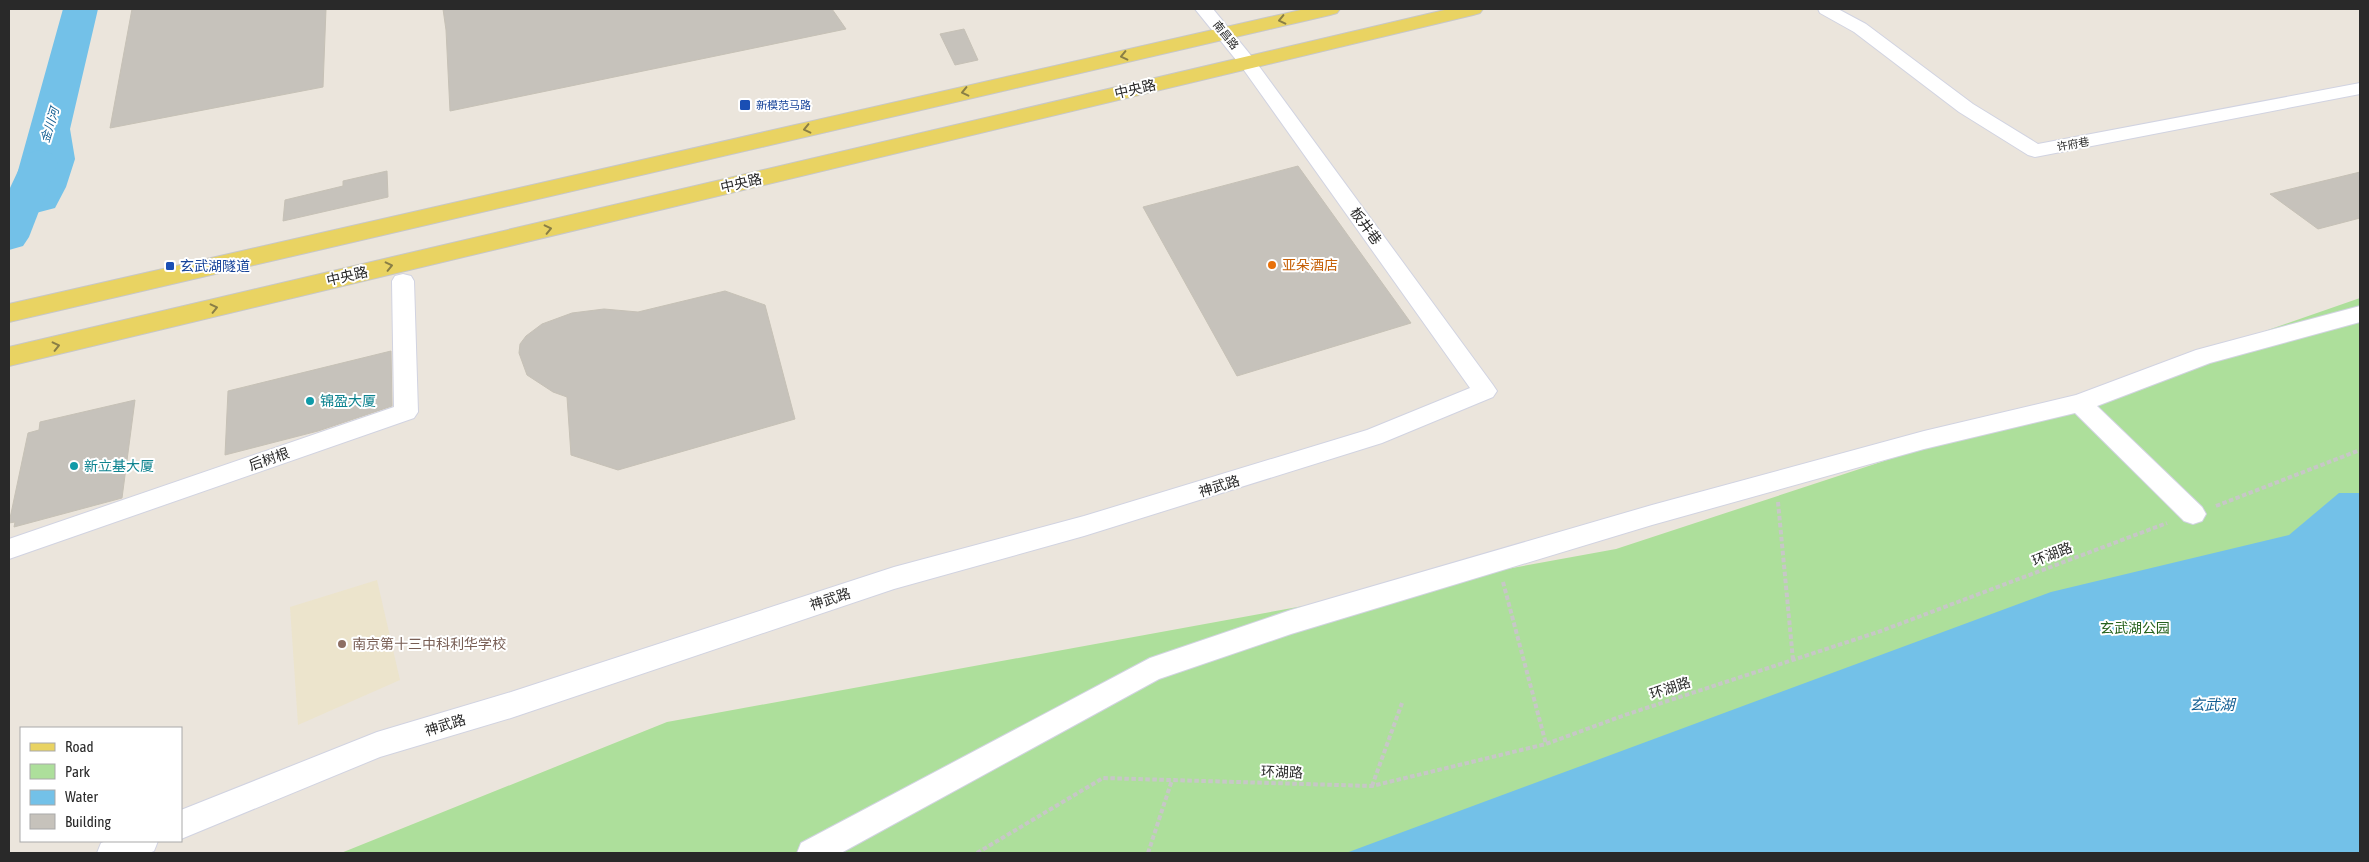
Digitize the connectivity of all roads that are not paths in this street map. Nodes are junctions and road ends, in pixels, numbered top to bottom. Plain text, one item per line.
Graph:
1 (1204, 9) edge
2 (1330, 9) edge
3 (1473, 9) edge
4 (1826, 9) edge
5 (1225, 33) junction
6 (1247, 62) junction
7 (2360, 89) edge
8 (403, 281) dead end
9 (9, 313) edge
10 (2360, 314) edge
11 (9, 357) edge
12 (1485, 391) joint
13 (2080, 403) junction
14 (2193, 514) road end
15 (9, 548) edge
16 (187, 823) edge
17 (140, 842) edge
18 (112, 853) edge
19 (812, 853) edge

1 - 5 street, 南昌路
2 -> 5 main road
3 - 6 main road, 中央路
4 - 7 street, 许府巷
5 - 6 street, 南昌路
5 -> 9 main road
11 -> 6 main road, 中央路
6 - 12 street, 板井巷
8 - 15 street, 后树根
10 - 13 street
12 - 16 street, 神武路
13 - 14 street
13 - 19 street
17 - 18 street

